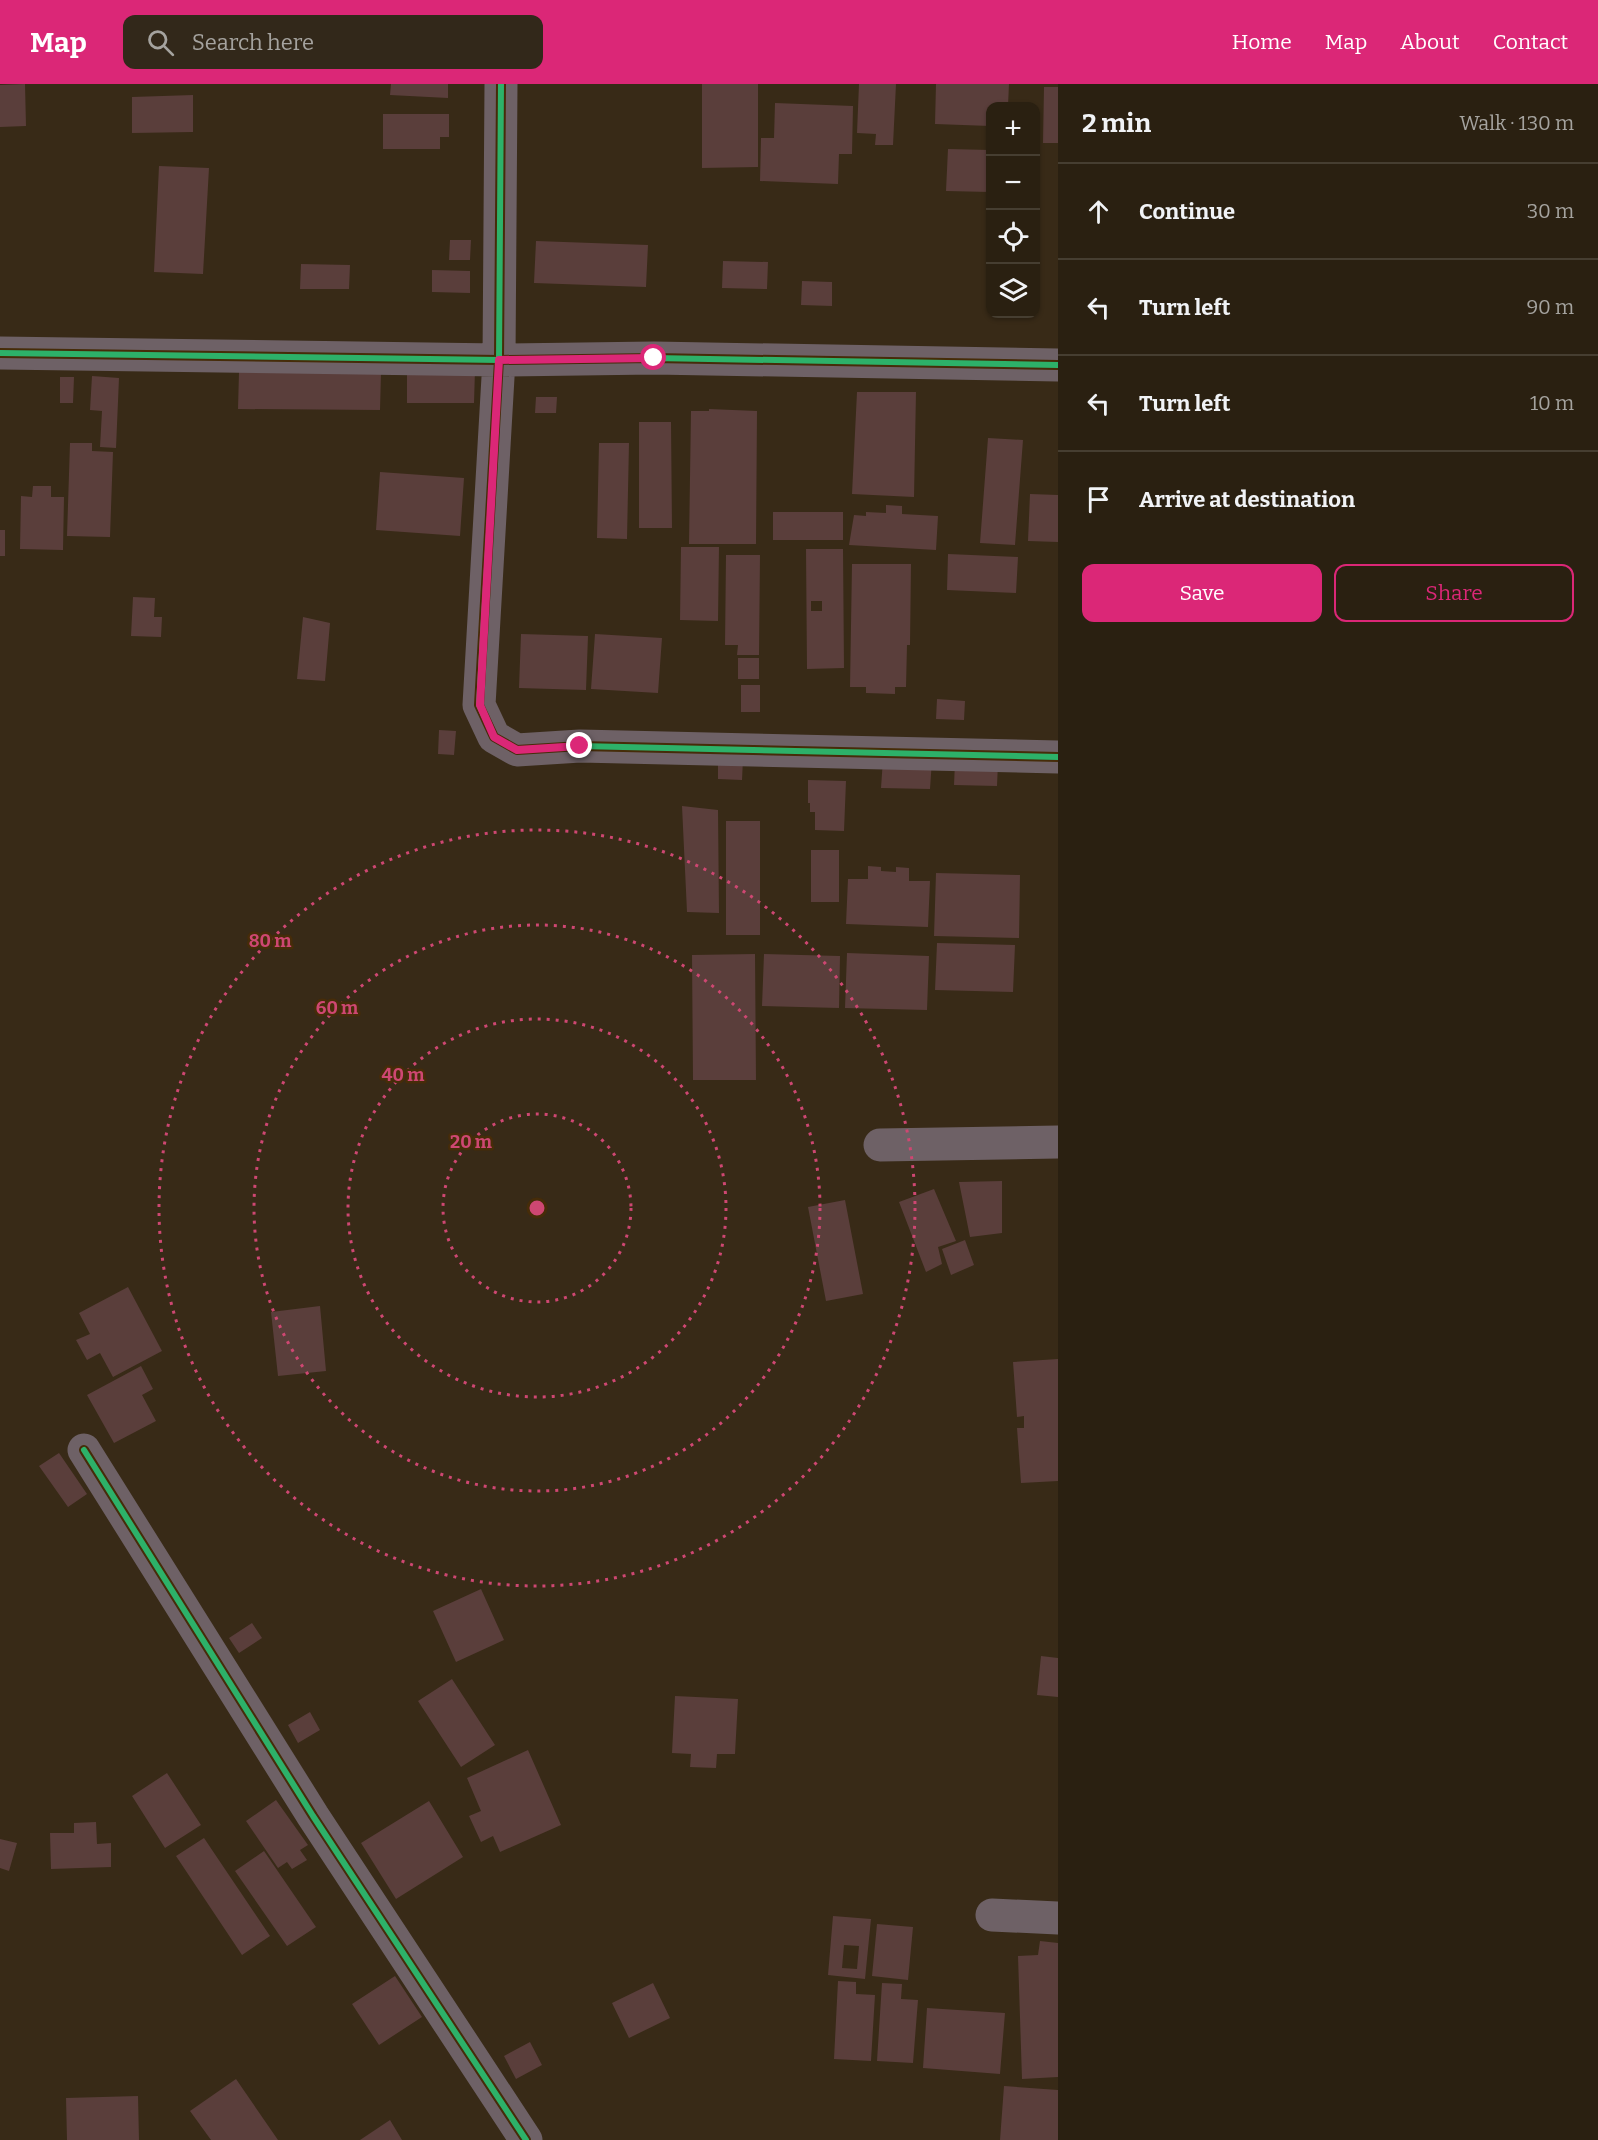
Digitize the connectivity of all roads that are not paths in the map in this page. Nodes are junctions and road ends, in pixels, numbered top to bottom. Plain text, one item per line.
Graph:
1 (501, 84) edge
2 (0, 353) edge
3 (499, 360) junction
4 (1058, 365) edge
5 (1058, 757) edge
6 (1058, 1142) edge
7 (880, 1144) dead end
8 (84, 1450) dead end
9 (992, 1915) dead end
10 (1058, 1918) edge
11 (526, 2140) edge

1 - 3 street
2 - 3 street
3 - 4 street
3 - 5 street
6 - 7 street
8 - 11 street
9 - 10 street

